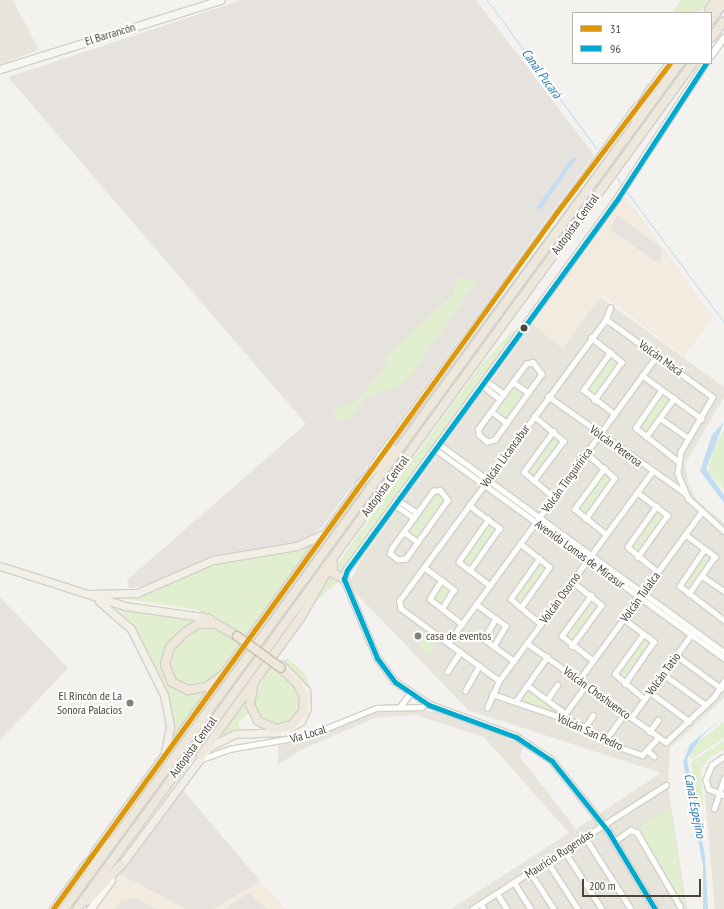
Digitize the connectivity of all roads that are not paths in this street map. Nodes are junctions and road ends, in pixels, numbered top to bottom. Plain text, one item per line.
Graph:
1 (220, 0) edge
2 (716, 0) edge
3 (724, 2) edge
4 (707, 11) edge
5 (712, 19) edge
6 (724, 21) edge
7 (712, 37) edge
8 (724, 38) edge
9 (712, 55) edge
10 (669, 64) edge
11 (679, 64) edge
12 (692, 64) edge
13 (705, 64) edge
14 (0, 69) edge
15 (651, 88) junction
16 (617, 149) junction
17 (610, 308) dead end
18 (606, 319) junction
19 (591, 337) junction
20 (612, 352) junction
21 (657, 355) junction
22 (642, 376) junction
23 (513, 382) junction
24 (483, 383) junction
25 (662, 390) junction
26 (529, 393) junction
27 (504, 394) junction
28 (548, 396) junction
29 (674, 398) junction
30 (500, 399) junction
31 (595, 400) junction
32 (491, 411) junction
33 (424, 414) junction
34 (615, 414) junction
35 (534, 416) junction
36 (660, 418) junction
37 (702, 419) junction
38 (507, 423) junction
39 (554, 431) junction
40 (600, 434) junction
41 (646, 437) junction
42 (689, 438) junction
43 (440, 444) junction
44 (435, 449) junction
45 (586, 454) junction
46 (678, 460) junction
47 (605, 468) junction
48 (652, 472) junction
49 (488, 479) junction
50 (534, 481) junction
51 (360, 484) junction
52 (484, 484) junction
53 (637, 492) junction
54 (685, 493) junction
55 (554, 497) junction
56 (397, 502) junction
57 (469, 505) junction
58 (657, 506) junction
59 (417, 513) junction
60 (701, 513) junction
61 (540, 517) junction
62 (414, 518) junction
63 (489, 519) junction
64 (586, 519) junction
65 (536, 522) junction
66 (327, 530) junction
67 (724, 531) edge
68 (404, 532) junction
69 (606, 534) junction
70 (685, 534) junction
71 (418, 542) junction
72 (520, 543) junction
73 (705, 549) junction
74 (336, 553) junction
75 (592, 555) junction
76 (638, 557) junction
77 (540, 558) junction
78 (588, 560) junction
79 (0, 562) edge
80 (0, 566) edge
81 (424, 567) junction
82 (470, 570) junction
83 (658, 572) junction
84 (702, 576) junction
85 (344, 580) junction
86 (442, 580) junction
87 (572, 581) junction
88 (490, 585) junction
89 (70, 588) junction
90 (724, 591) edge
91 (643, 592) junction
92 (87, 594) junction
93 (689, 594) junction
94 (592, 595) junction
95 (640, 597) junction
96 (476, 604) junction
97 (521, 608) junction
98 (442, 609) junction
99 (203, 617) junction
100 (496, 619) junction
101 (624, 619) junction
102 (724, 620) edge
103 (216, 624) junction
104 (462, 624) junction
105 (541, 624) junction
106 (693, 632) junction
107 (644, 634) junction
108 (238, 635) junction
109 (527, 642) junction
110 (448, 643) junction
111 (572, 646) junction
112 (494, 647) junction
113 (460, 652) junction
114 (724, 652) edge
115 (676, 656) junction
116 (547, 657) junction
117 (724, 658) edge
118 (593, 660) junction
119 (514, 661) junction
120 (281, 666) junction
121 (479, 666) junction
122 (447, 672) dead end
123 (663, 674) junction
124 (223, 675) junction
125 (255, 680) junction
126 (579, 680) junction
127 (499, 681) junction
128 (724, 681) edge
129 (625, 684) junction
130 (527, 685) junction
131 (557, 685) dead end
132 (586, 685) junction
133 (721, 688) junction
134 (466, 691) dead end
135 (650, 692) junction
136 (410, 694) junction
137 (492, 694) junction
138 (645, 699) junction
139 (547, 700) junction
140 (516, 701) junction
141 (401, 705) junction
142 (706, 705) junction
143 (422, 707) dead end
144 (487, 708) dead end
145 (624, 714) junction
146 (564, 715) junction
147 (594, 715) dead end
148 (631, 718) junction
149 (658, 720) dead end
150 (689, 721) junction
151 (585, 727) junction
152 (649, 732) junction
153 (658, 738) junction
154 (606, 739) junction
155 (648, 751) junction
156 (201, 755) junction
157 (654, 756) dead end
158 (724, 757) edge
159 (163, 758) junction
160 (194, 764) junction
161 (724, 779) edge
162 (666, 785) dead end
163 (722, 794) edge
164 (714, 809) dead end
165 (129, 819) junction
166 (604, 825) junction
167 (586, 836) junction
168 (615, 841) junction
169 (564, 850) junction
170 (547, 861) junction
171 (121, 865) junction
172 (84, 867) junction
173 (530, 872) junction
174 (514, 882) junction
175 (497, 893) junction
176 (481, 904) junction
177 (53, 909) edge
178 (64, 909) edge
179 (78, 909) edge
180 (90, 909) edge
181 (472, 909) edge
182 (484, 909) edge
183 (507, 909) edge
184 (531, 909) edge
185 (554, 909) edge
186 (578, 909) edge
187 (602, 909) edge
188 (630, 909) edge
189 (655, 909) edge
190 (674, 909) edge

1 - 14 main road, El Barrancón
2 - 4 highway
3 - 5 highway
6 - 7 highway
8 - 9 street
10 - 15 main road
11 - 16 highway, Autopista Central
12 - 74 highway, Autopista Central
13 - 24 street
15 - 16 highway
15 - 51 main road
16 - 33 highway, Autopista Central
17 - 18 street, Volcán Licancabur
18 - 19 street, Volcán Licancabur
18 - 21 street, Volcán Macá
19 - 20 street
19 - 28 street, Volcán Licancabur
20 - 31 street
20 - 31 street
21 - 22 street, Volcán Tinguiririca
21 - 37 street, Volcán Macá
22 - 25 street
22 - 34 street, Volcán Tinguiririca
23 - 26 street
23 - 26 street
23 - 27 street
24 - 27 street
24 - 30 street
24 - 43 street
25 - 29 street
25 - 41 street
26 - 38 street
27 - 30 street
28 - 35 street, Volcán Licancabur
28 - 40 street, Volcán Peteroa
29 - 36 street
29 - 37 street
30 - 32 street
31 - 34 street
32 - 38 street
32 - 38 street
33 - 51 highway
33 - 165 highway, Autopista Central
34 - 40 street, Volcán Tinguiririca
35 - 39 street
35 - 49 street, Volcán Licancabur
36 - 41 street
36 - 42 street
37 - 42 street
39 - 50 street
39 - 50 street
40 - 45 street, Volcán Tinguiririca
40 - 48 street, Volcán Peteroa
41 - 46 street
42 - 46 street
43 - 44 street
43 - 49 street, Avenida Lomas de Mirasur
44 - 52 street, Avenida Lomas de Mirasur
44 - 56 street
45 - 47 street
45 - 55 street, Volcán Tinguiririca
46 - 54 street
47 - 64 street
47 - 64 street
48 - 53 street, Volcán Osorno
48 - 54 street, Volcán Peteroa
49 - 52 street, Volcán Licancabur
49 - 61 street, Avenida Lomas de Mirasur
50 - 55 street
51 - 66 main road
52 - 57 street, Volcán Licancabur
52 - 65 street, Avenida Lomas de Mirasur
53 - 58 street
53 - 69 street, Volcán Osorno
54 - 60 street
55 - 61 street, Volcán Tinguiririca
56 - 59 street
56 - 62 street
56 - 85 street
57 - 63 street
57 - 81 street, Volcán Licancabur
58 - 76 street
58 - 76 street
59 - 62 street
59 - 71 street
60 - 67 street
60 - 70 street, Volcán Tulalca
61 - 65 street, Volcán Tinguiririca
61 - 75 street, Avenida Lomas de Mirasur
62 - 68 street
63 - 82 street
63 - 82 street
64 - 69 street
65 - 72 street, Volcán Tinguiririca
65 - 78 street, Avenida Lomas de Mirasur
66 - 92 main road
66 - 124 main road
68 - 71 street
68 - 71 street
69 - 75 street, Volcán Osorno
70 - 73 street
70 - 83 street, Volcán Tulalca
72 - 77 street
72 - 88 street, Volcán Tinguiririca
73 - 84 street
73 - 93 street
74 - 85 highway
74 - 125 highway
74 - 179 highway, Autopista Central
75 - 78 street, Volcán Osorno
75 - 91 street, Avenida Lomas de Mirasur
76 - 83 street
77 - 97 street
77 - 97 street
78 - 87 street, Volcán Osorno
78 - 95 street, Avenida Lomas de Mirasur
79 - 89 main road
80 - 89 main road
81 - 86 street
81 - 110 street, Volcán Licancabur
82 - 88 street
83 - 91 street, Volcán Tulalca
84 - 90 street
84 - 93 street
85 - 136 street
86 - 98 street
86 - 98 street
87 - 94 street
87 - 105 street, Volcán Osorno
88 - 96 street, Volcán Tinguiririca
89 - 92 main road
91 - 95 street, Volcán Tulalca
91 - 106 street, Avenida Lomas de Mirasur
92 - 99 main road
92 - 159 main road
93 - 102 street
94 - 111 street
94 - 111 street
95 - 101 street, Volcán Tulalca
95 - 106 street, Avenida Lomas de Mirasur
96 - 100 street
96 - 104 street, Volcán Tinguiririca
97 - 105 street
98 - 104 street
99 - 103 highway
99 - 108 main road
100 - 112 street
100 - 112 street
101 - 107 street
101 - 118 street, Volcán Tulalca
103 - 108 highway
103 - 124 highway
104 - 110 street, Volcán Tinguiririca
105 - 109 street, Volcán Osorno
106 - 114 street, Avenida Lomas de Mirasur
106 - 115 street, Volcán Tatio
106 - 117 street, Avenida Lomas de Mirasur
107 - 129 street
107 - 129 street
108 - 120 highway, bridge
109 - 116 street, Volcán Choshuenco
109 - 119 street, Volcán Osorno
110 - 113 street
111 - 118 street
112 - 119 street
113 - 121 street
113 - 122 street
115 - 123 street, Volcán Tatio
115 - 133 street
116 - 126 street, Volcán Choshuenco
116 - 130 street
118 - 126 street, Volcán Tulalca
119 - 127 street, Volcán Osorno
120 - 125 highway
120 - 156 main road
121 - 127 street
121 - 134 street
123 - 135 street, Volcán Tatio
123 - 142 street
124 - 159 main road
125 - 156 highway
126 - 132 street, Volcán Choshuenco
127 - 137 street, Volcán Osorno
128 - 133 street
129 - 138 street
130 - 139 street
130 - 140 street
131 - 139 street
132 - 145 street, Volcán Choshuenco
132 - 146 street
133 - 142 street
135 - 138 street, Volcán Tatio
135 - 150 street
136 - 141 street
136 - 166 street
137 - 140 street, Volcán San Pedro
137 - 144 street, Volcán Osorno
138 - 148 street, Volcán Tatio
139 - 146 street
140 - 146 street, Volcán San Pedro
141 - 143 street, Vía Local
141 - 160 street, Vía Local
142 - 150 street
145 - 148 street, Volcán Choshuenco
145 - 154 street
146 - 151 street, Volcán San Pedro
147 - 151 street
148 - 152 street, Volcán Choshuenco
149 - 152 street
150 - 153 street, Volcán Choshuenco
151 - 154 street, Volcán San Pedro
152 - 153 street, Volcán Choshuenco
153 - 155 street
154 - 155 street, Volcán San Pedro
155 - 157 street
156 - 160 main road
158 - 163 street
159 - 172 main road
160 - 171 main road
161 - 163 street
162 - 166 street, Mauricio Rugendas
163 - 164 street
165 - 172 highway
165 - 178 highway, Autopista Central
166 - 167 street, Mauricio Rugendas
166 - 168 street
167 - 169 street, Mauricio Rugendas
167 - 188 street
168 - 189 street
168 - 190 street
169 - 170 street, Mauricio Rugendas
169 - 187 street
170 - 173 street, Mauricio Rugendas
170 - 186 street
171 - 179 highway
171 - 180 main road
172 - 177 main road
173 - 174 street, Mauricio Rugendas
173 - 185 street
174 - 175 street, Mauricio Rugendas
174 - 184 street
175 - 176 street, Mauricio Rugendas
175 - 183 street
176 - 181 street, Mauricio Rugendas
176 - 182 street

